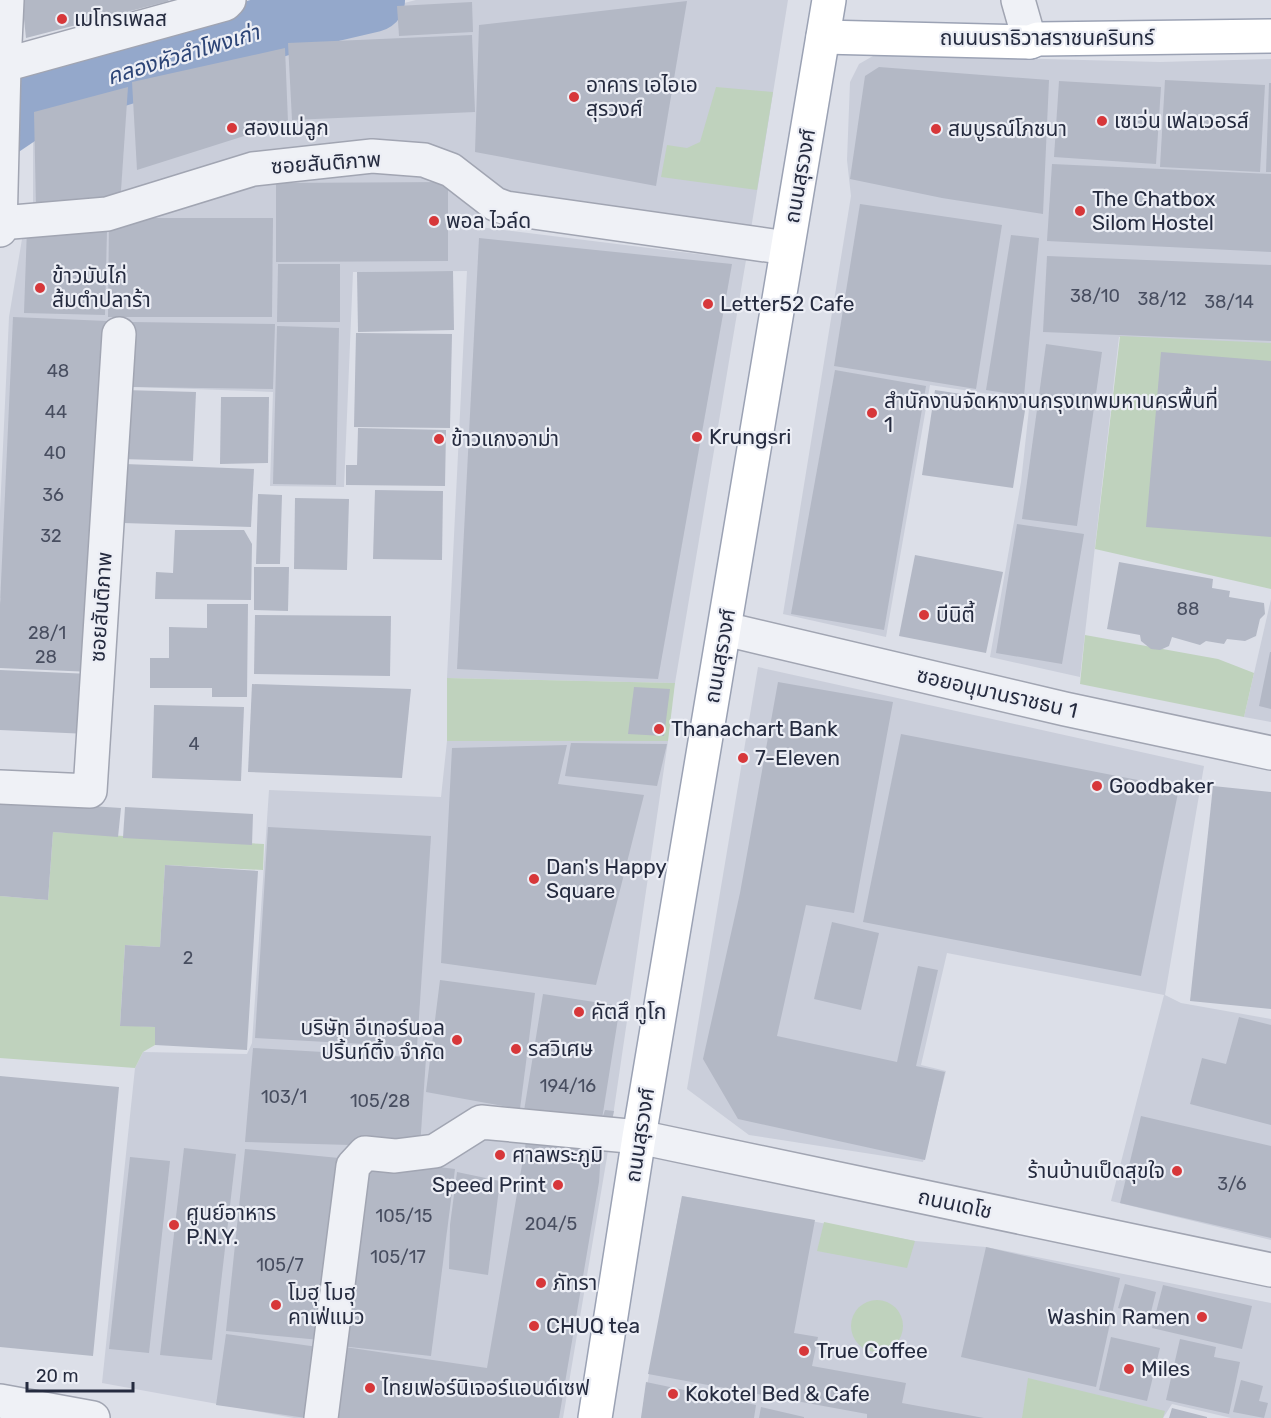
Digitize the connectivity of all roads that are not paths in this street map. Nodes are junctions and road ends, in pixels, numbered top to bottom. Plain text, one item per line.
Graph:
1 (7, 0) edge
2 (229, 0) edge
3 (829, 0) edge
4 (1018, 0) edge
5 (1271, 36) edge
6 (823, 37) junction
7 (1030, 42) junction
8 (3, 77) junction
9 (1, 140) edge
10 (0, 224) edge
11 (0, 231) edge
12 (787, 248) junction
13 (119, 334) dead end
14 (725, 629) junction
15 (1271, 753) edge
16 (0, 787) edge
17 (639, 1137) junction
18 (1271, 1270) edge
19 (0, 1401) edge
20 (93, 1418) edge
21 (321, 1418) edge
22 (595, 1418) edge

1 - 8 street
2 - 8 street
3 - 6 main road, ถนนสุรวงศ์
4 - 7 street
5 - 7 main road, ถนนนราธิวาสราชนครินทร์
6 - 7 main road, ถนนนราธิวาสราชนครินทร์
6 - 12 main road, ถนนสุรวงศ์
8 - 9 street
9 - 10 street
10 - 11 street
10 - 12 street, ซอยสันติภาพ
12 - 14 main road, ถนนสุรวงศ์
13 - 16 street, ซอยสันติภาพ
14 - 15 street, ซอยอนุมานราชธน 1
14 - 17 main road, ถนนสุรวงศ์
17 - 18 street, ถนนเดโช
17 - 21 street, ถนนเดโช
17 - 22 main road, ถนนสุรวงศ์
19 - 20 street

